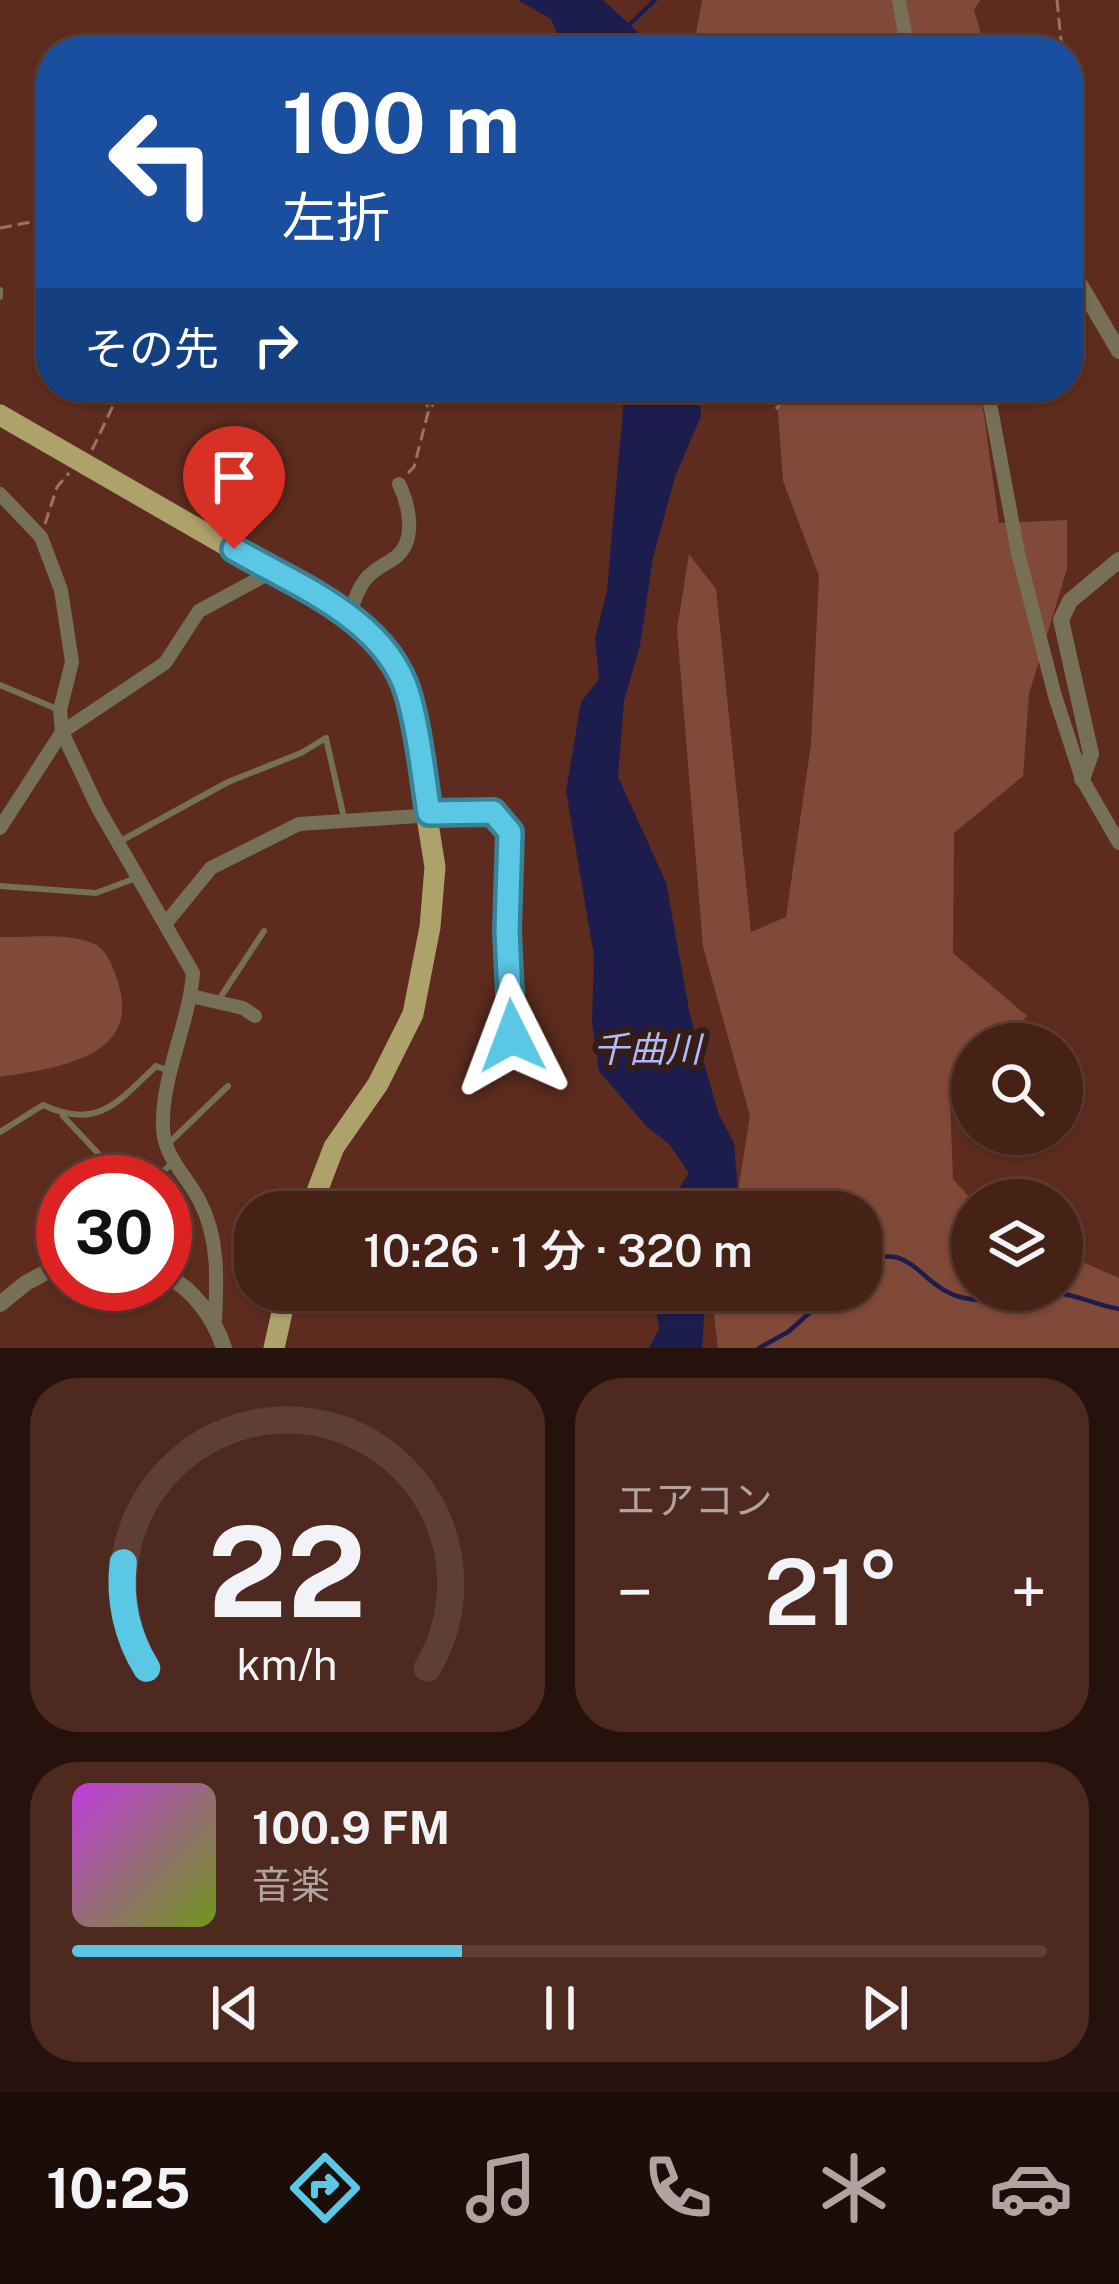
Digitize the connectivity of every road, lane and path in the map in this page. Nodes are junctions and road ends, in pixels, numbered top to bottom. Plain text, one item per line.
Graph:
1 (899, 0) edge
2 (1057, 0) edge
3 (905, 36) edge
4 (1061, 36) edge
5 (36, 221) edge
6 (0, 228) edge
7 (1083, 290) edge
8 (1119, 351) edge
9 (425, 402) edge
10 (436, 402) edge
11 (782, 402) edge
12 (990, 402) edge
13 (429, 409) junction
14 (776, 409) dead end
15 (0, 416) edge
16 (399, 484) joint
17 (0, 494) edge
18 (1117, 565) edge
19 (273, 571) junction
20 (349, 616) junction
21 (0, 685) edge
22 (60, 710) junction
23 (62, 732) junction
24 (1082, 778) junction
25 (429, 813) junction
26 (2, 820) edge
27 (344, 821) junction
28 (117, 843) junction
29 (1119, 843) edge
30 (136, 878) junction
31 (0, 886) edge
32 (166, 923) junction
33 (264, 931) dead end
34 (191, 996) junction
35 (218, 1002) junction
36 (255, 1016) dead end
37 (512, 1036) dead end
38 (171, 1072) junction
39 (228, 1086) dead end
40 (61, 1113) junction
41 (0, 1132) edge
42 (167, 1144) junction
43 (100, 1155) edge
44 (170, 1155) edge
45 (192, 1191) edge
46 (317, 1191) edge
47 (36, 1278) edge
48 (192, 1297) edge
49 (0, 1304) edge
50 (282, 1311) edge
51 (214, 1320) junction
52 (224, 1348) edge
53 (274, 1348) edge

1 - 3 street
2 - 4 path
5 - 6 path
7 - 8 street
9 - 13 path
10 - 13 path
11 - 14 path
12 - 24 street
13 - 16 path
15 - 19 main road
16 - 20 street
17 - 22 street
18 - 24 street
19 - 20 main road
19 - 23 street
20 - 25 main road
21 - 22 lane
22 - 23 street
23 - 26 street
23 - 28 street
24 - 29 street
25 - 27 street
25 - 37 street
25 - 46 main road
27 - 28 lane
27 - 32 street
28 - 30 street
30 - 31 lane
30 - 32 street
32 - 34 street
33 - 35 lane
34 - 35 street
34 - 38 street
35 - 36 street
38 - 40 lane
38 - 42 street
39 - 42 lane
40 - 41 lane
40 - 43 lane
42 - 44 street
45 - 51 street
47 - 49 street
48 - 51 street
50 - 53 main road
51 - 52 street

